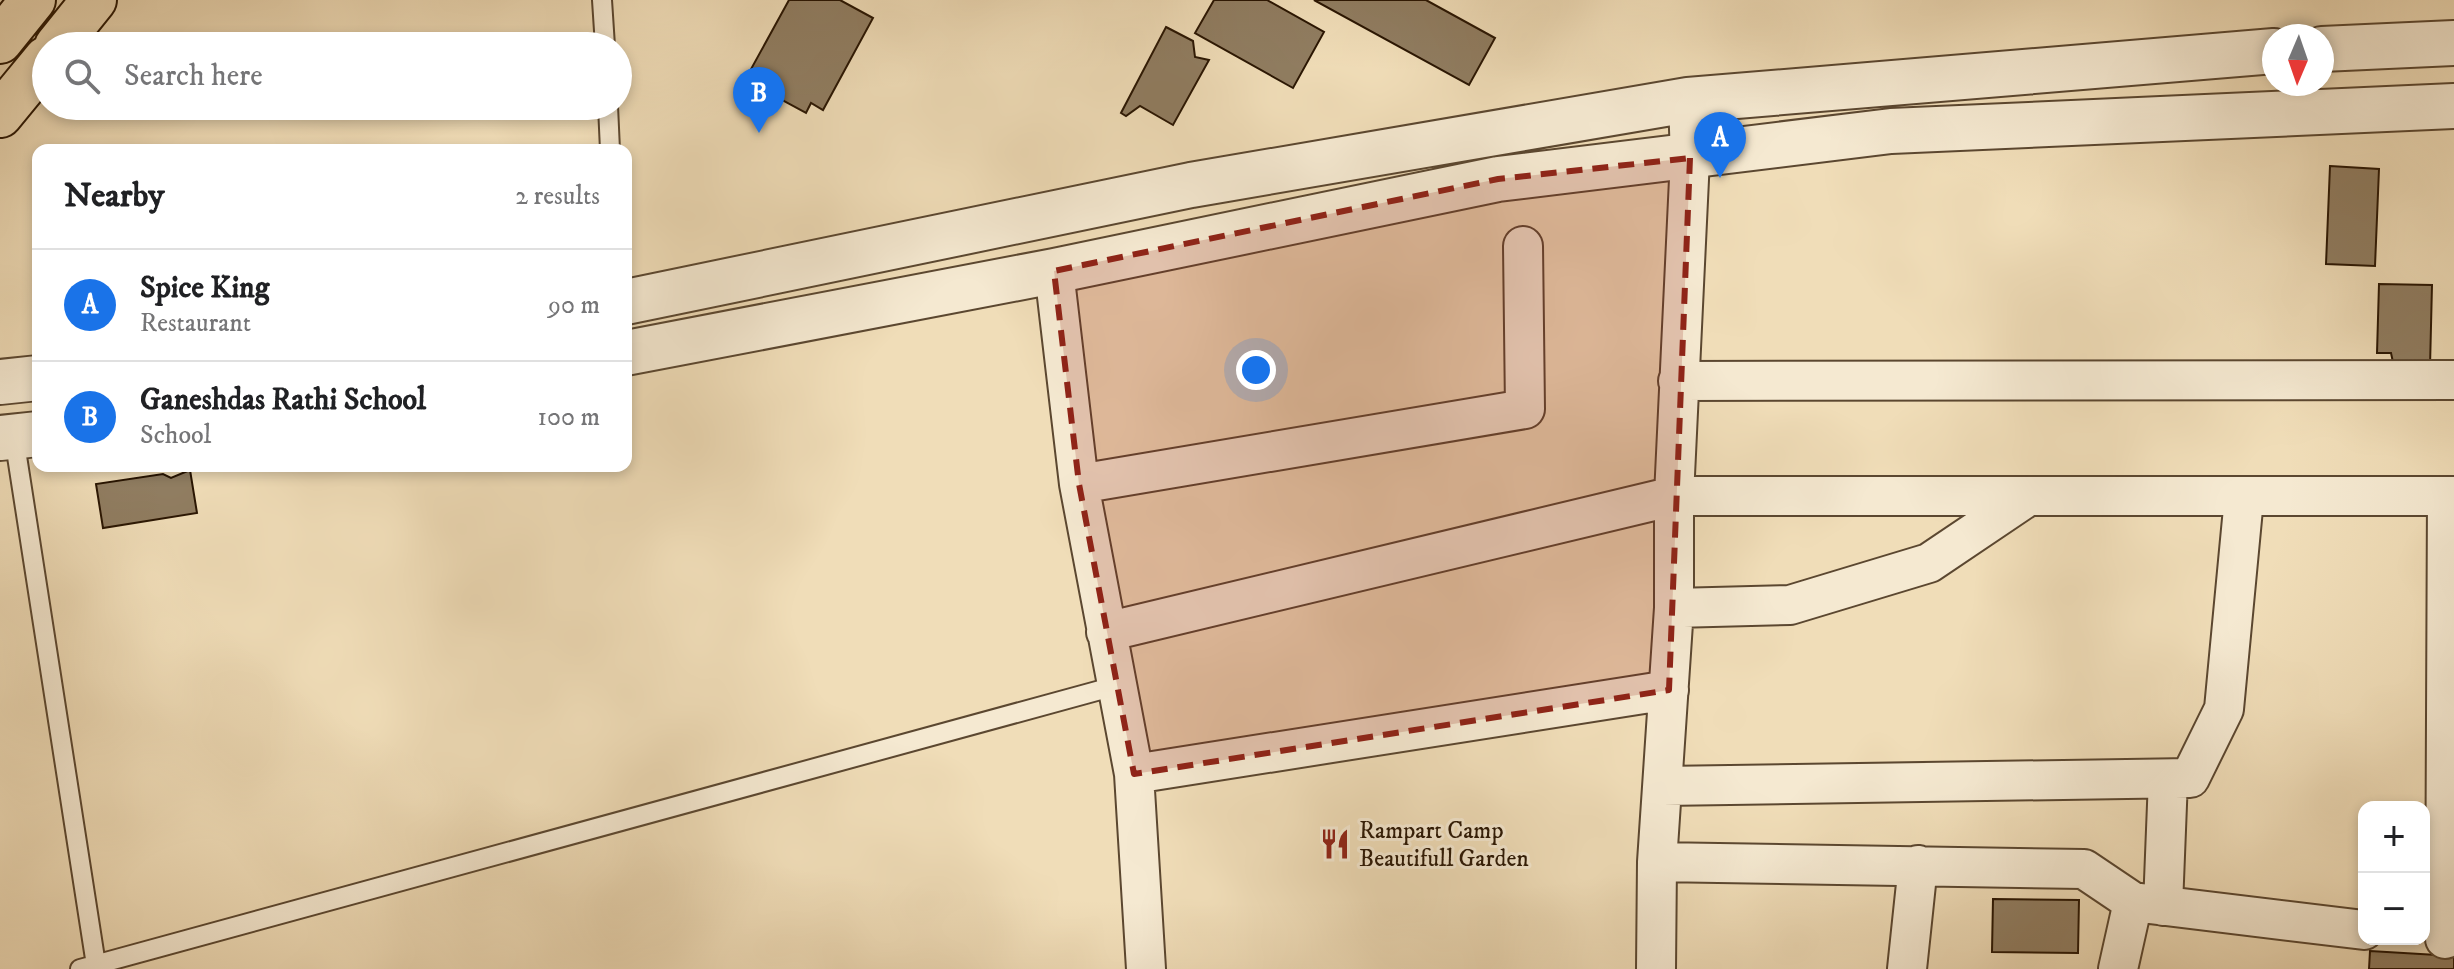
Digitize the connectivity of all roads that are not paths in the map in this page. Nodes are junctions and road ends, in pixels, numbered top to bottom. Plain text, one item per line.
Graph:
1 (33, 0) edge
2 (94, 0) edge
3 (602, 0) edge
4 (68, 32) edge
5 (604, 32) edge
6 (0, 41) edge
7 (2454, 43) edge
8 (2334, 48) edge
9 (2262, 52) edge
10 (32, 76) edge
11 (1688, 100) junction
12 (2454, 106) edge
13 (0, 115) edge
14 (609, 120) edge
15 (610, 144) edge
16 (1690, 158) junction
17 (1523, 246) dead end
18 (809, 264) junction
19 (1054, 271) junction
20 (632, 301) edge
21 (820, 316) junction
22 (632, 352) edge
23 (32, 379) edge
24 (2454, 380) edge
25 (1678, 381) junction
26 (0, 382) edge
27 (17, 436) edge
28 (1079, 484) junction
29 (1674, 496) junction
30 (2450, 496) edge
31 (2027, 497) junction
32 (2244, 498) junction
33 (1674, 608) junction
34 (1106, 632) junction
35 (1115, 686) junction
36 (1669, 690) junction
37 (1134, 774) junction
38 (2168, 779) junction
39 (1663, 786) junction
40 (1657, 862) junction
41 (1918, 865) junction
42 (2148, 904) junction
43 (2358, 929) edge
44 (2441, 938) edge
45 (88, 967) edge
46 (1146, 969) edge
47 (1656, 969) edge
48 (1907, 969) edge
49 (2118, 969) edge

1 - 6 main road
2 - 4 main road
3 - 5 lane
7 - 8 street
9 - 11 street
10 - 13 main road
11 - 16 street
11 - 18 street
12 - 16 street
14 - 15 lane
16 - 19 street
16 - 25 street
17 - 28 street
18 - 20 street
18 - 21 street
19 - 21 street
19 - 28 street
21 - 22 street
23 - 26 street
24 - 25 street
25 - 29 street
27 - 45 lane
28 - 34 street
29 - 31 street
29 - 33 street
29 - 34 street
30 - 32 street
30 - 44 street
31 - 32 street
31 - 33 street
32 - 38 street
33 - 36 street
34 - 35 street
35 - 37 street
35 - 45 lane
36 - 37 street
36 - 39 street
37 - 46 street
38 - 39 street
38 - 42 street
39 - 40 street
40 - 41 street
40 - 47 street
41 - 42 street
41 - 48 street
42 - 43 street
42 - 49 street

